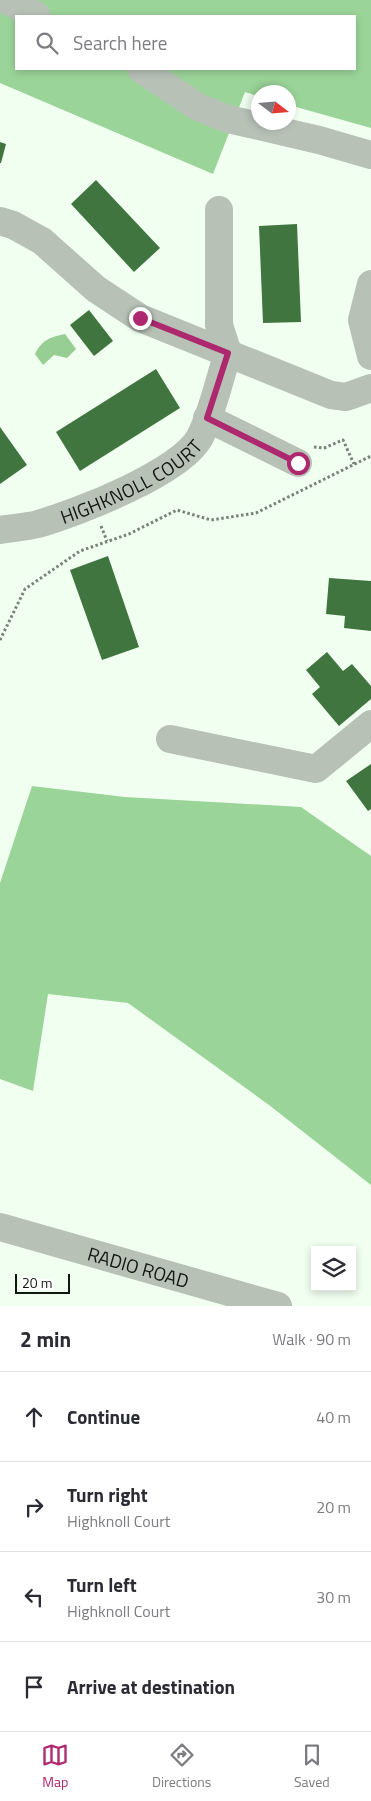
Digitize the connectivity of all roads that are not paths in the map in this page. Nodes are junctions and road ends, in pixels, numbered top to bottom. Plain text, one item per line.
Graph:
1 (6, 0) edge
2 (35, 15) edge
3 (142, 70) edge
4 (371, 155) edge
5 (219, 210) dead end
6 (0, 221) edge
7 (371, 284) edge
8 (228, 353) junction
9 (371, 356) edge
10 (371, 388) edge
11 (207, 418) junction
12 (298, 463) road end
13 (0, 530) edge
14 (371, 724) edge
15 (170, 739) dead end
16 (0, 1227) edge
17 (278, 1306) edge

1 - 2 street
3 - 4 street
5 - 8 street
6 - 8 street
7 - 9 street
8 - 10 street
8 - 11 street, HIGHKNOLL COURT
11 - 12 street
11 - 13 street, HIGHKNOLL COURT
14 - 15 street
16 - 17 street, RADIO ROAD

